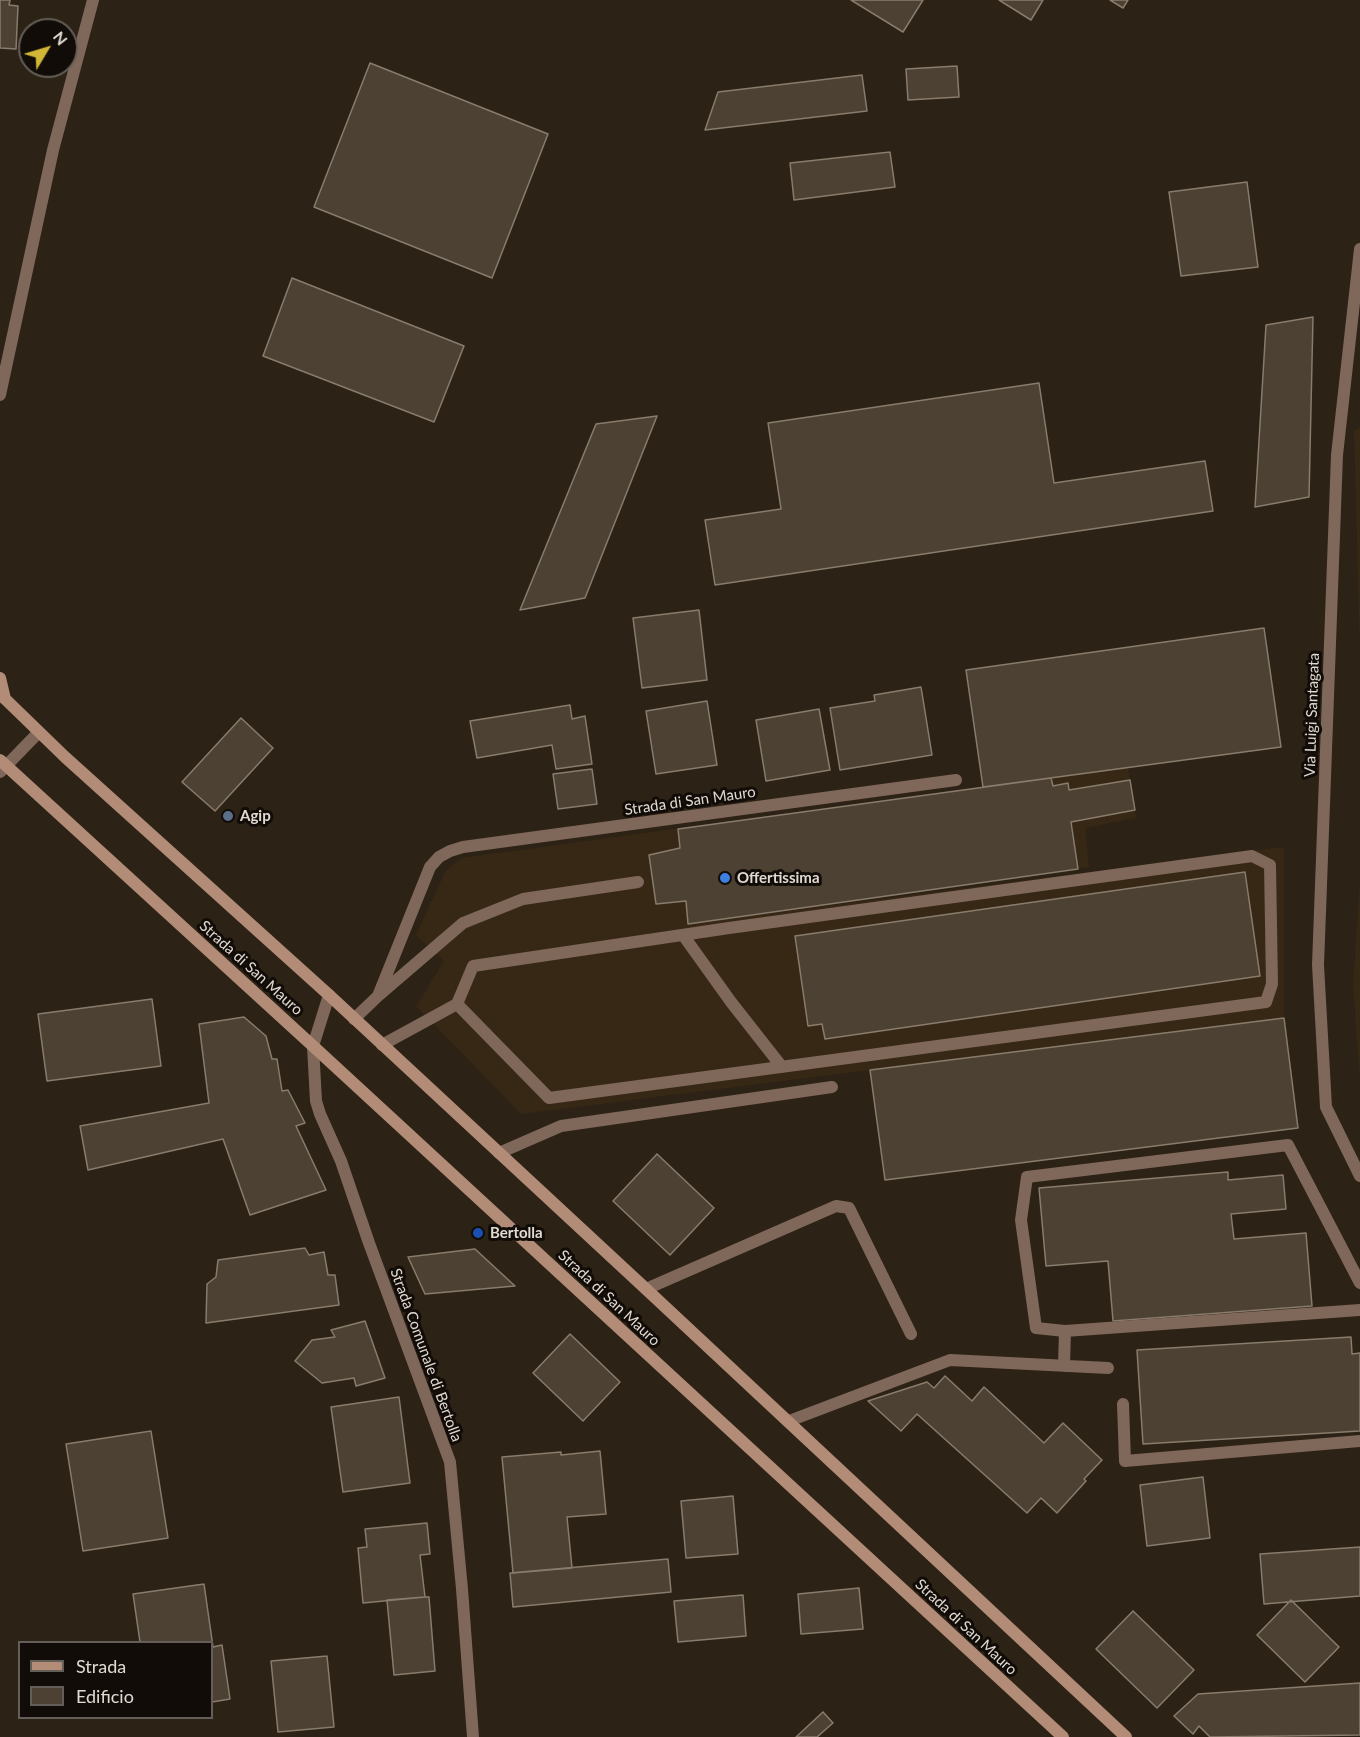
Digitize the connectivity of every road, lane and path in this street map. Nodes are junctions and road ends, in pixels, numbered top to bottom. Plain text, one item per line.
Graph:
1 (93, 0) edge
2 (1360, 249) edge
3 (0, 395) edge
4 (0, 678) edge
5 (2, 696) edge
6 (39, 732) junction
7 (2, 766) edge
8 (956, 780) dead end
9 (638, 882) dead end
10 (682, 935) junction
11 (329, 995) junction
12 (378, 996) junction
13 (457, 1004) junction
14 (354, 1019) junction
15 (382, 1045) junction
16 (314, 1046) junction
17 (782, 1066) junction
18 (832, 1087) dead end
19 (499, 1153) junction
20 (1360, 1176) edge
21 (1360, 1283) edge
22 (646, 1288) junction
23 (1360, 1310) edge
24 (1065, 1331) junction
25 (911, 1334) dead end
26 (1064, 1366) junction
27 (1108, 1368) dead end
28 (1123, 1404) dead end
29 (789, 1421) junction
30 (1360, 1441) edge
31 (473, 1737) edge
32 (1063, 1737) edge
33 (1126, 1737) edge

1 - 3 street
2 - 20 street, Via Luigi Santagata
4 - 5 main road
5 - 6 main road, Strada di San Mauro
6 - 7 street
6 - 11 main road, Strada di San Mauro
7 - 16 main road, Strada di San Mauro
8 - 12 street, Strada di San Mauro
9 - 12 street
10 - 13 street
10 - 17 street
10 - 17 street
11 - 14 main road, Strada di San Mauro
11 - 16 street, Strada Comunale di Bertolla
12 - 14 street
13 - 15 street
13 - 17 street
14 - 15 main road, Strada di San Mauro
15 - 19 main road, Strada di San Mauro
16 - 31 street, Strada Comunale di Bertolla
16 - 32 main road, Strada di San Mauro
18 - 19 street
19 - 22 main road, Strada di San Mauro
21 - 24 street
22 - 25 street
22 - 29 main road, Strada di San Mauro
23 - 24 street
24 - 26 street
26 - 27 street
26 - 29 street
28 - 30 street
29 - 33 main road, Strada di San Mauro

